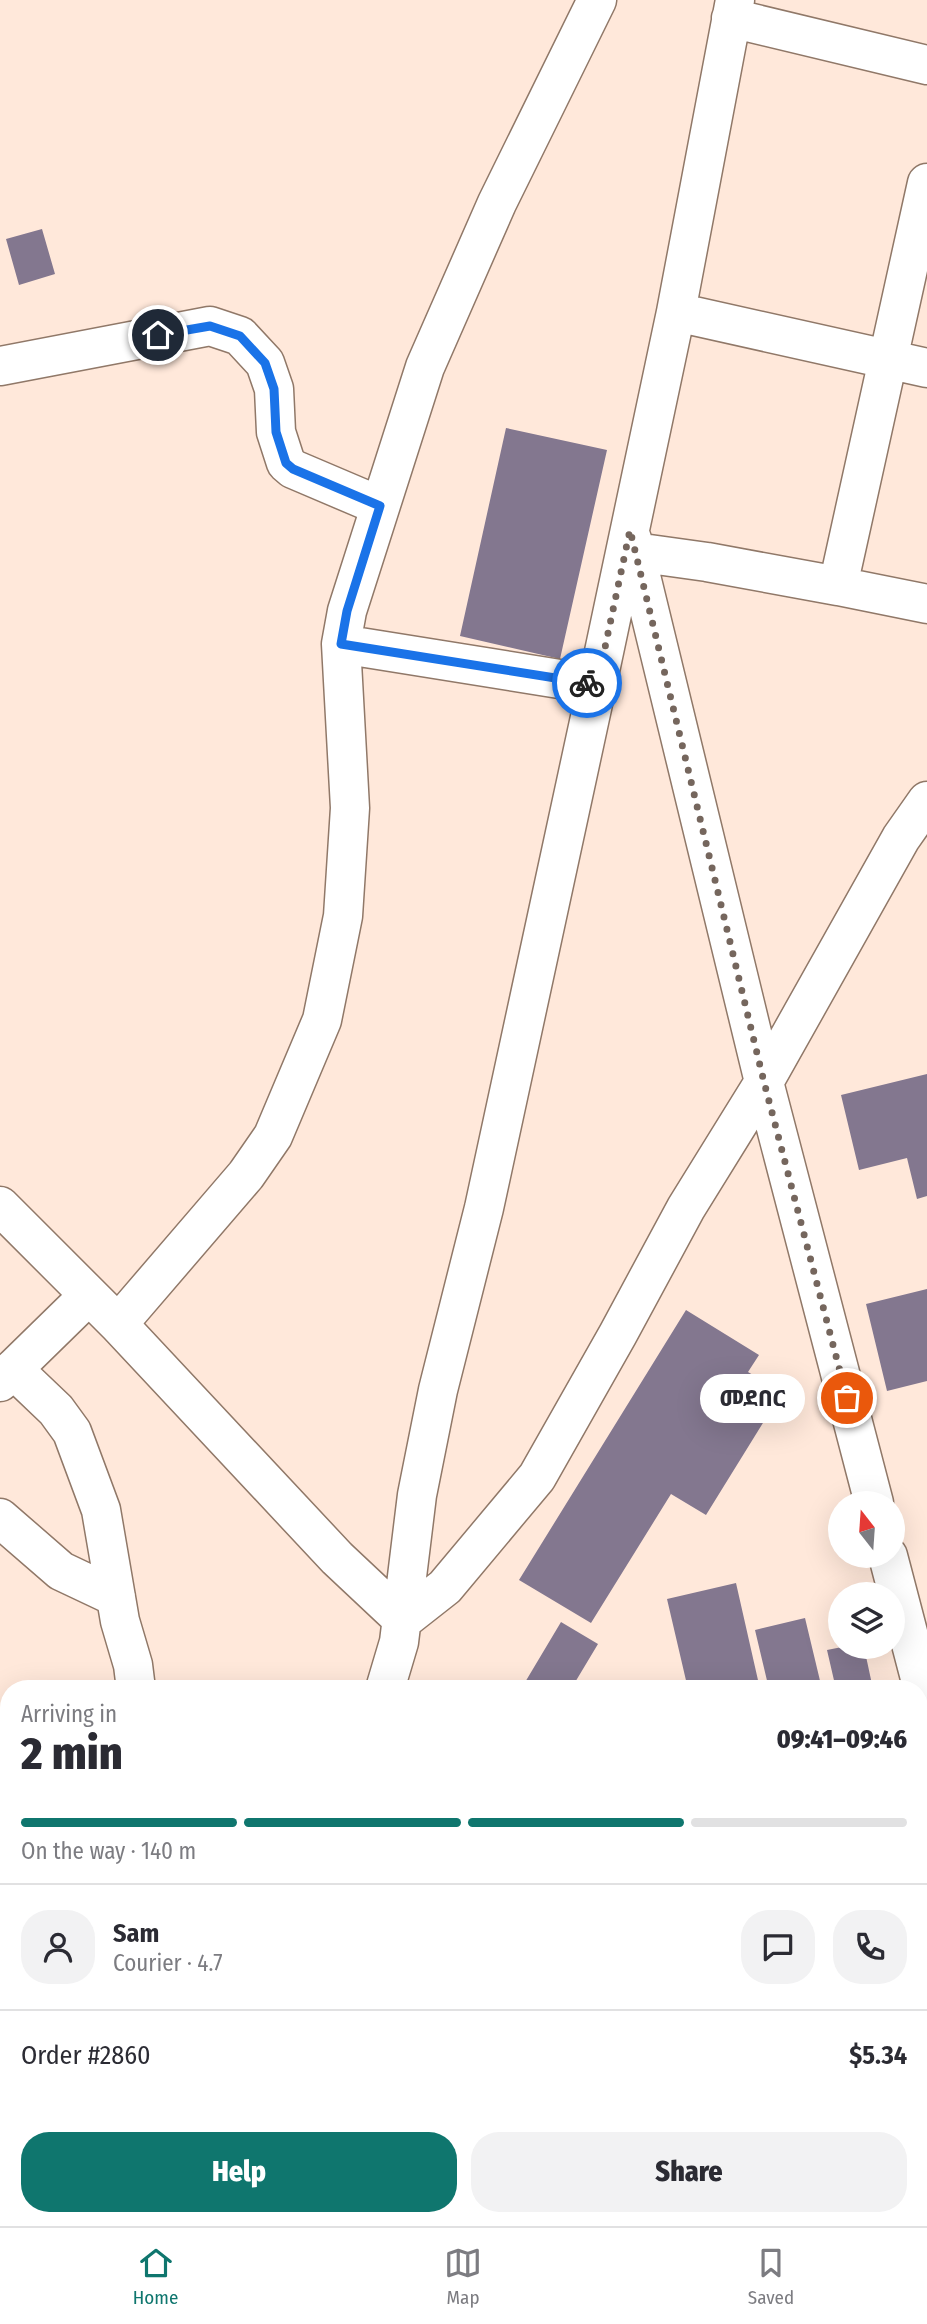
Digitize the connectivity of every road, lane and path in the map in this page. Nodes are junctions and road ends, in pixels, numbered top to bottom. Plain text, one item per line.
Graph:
1 (597, 0) edge
2 (733, 9) edge
3 (927, 65) edge
4 (927, 183) edge
5 (676, 312) junction
6 (887, 359) junction
7 (0, 366) edge
8 (927, 368) edge
9 (380, 506) junction
10 (633, 541) junction
11 (838, 586) junction
12 (927, 604) edge
13 (341, 644) junction
14 (597, 685) junction
15 (927, 801) edge
16 (914, 835) edge
17 (764, 1082) junction
18 (0, 1206) edge
19 (89, 1295) junction
20 (118, 1324) junction
21 (7, 1376) edge
22 (871, 1491) edge
23 (0, 1518) edge
24 (891, 1568) edge
25 (116, 1597) junction
26 (402, 1620) junction
27 (135, 1680) edge
28 (388, 1680) edge
29 (920, 1680) edge

1 - 9 street
2 - 3 street
2 - 5 street
4 - 6 street
5 - 6 street
5 - 10 street
6 - 8 street
6 - 11 street
7 - 9 street
9 - 13 street
10 - 11 street
10 - 14 street
10 - 17 street
11 - 12 street
13 - 14 street
13 - 20 street
14 - 26 street
15 - 16 street
16 - 17 street
17 - 22 street
17 - 26 street
18 - 19 street
19 - 20 street
19 - 21 street
20 - 26 street
21 - 25 street
23 - 25 street
24 - 29 street
25 - 27 street
26 - 28 street

